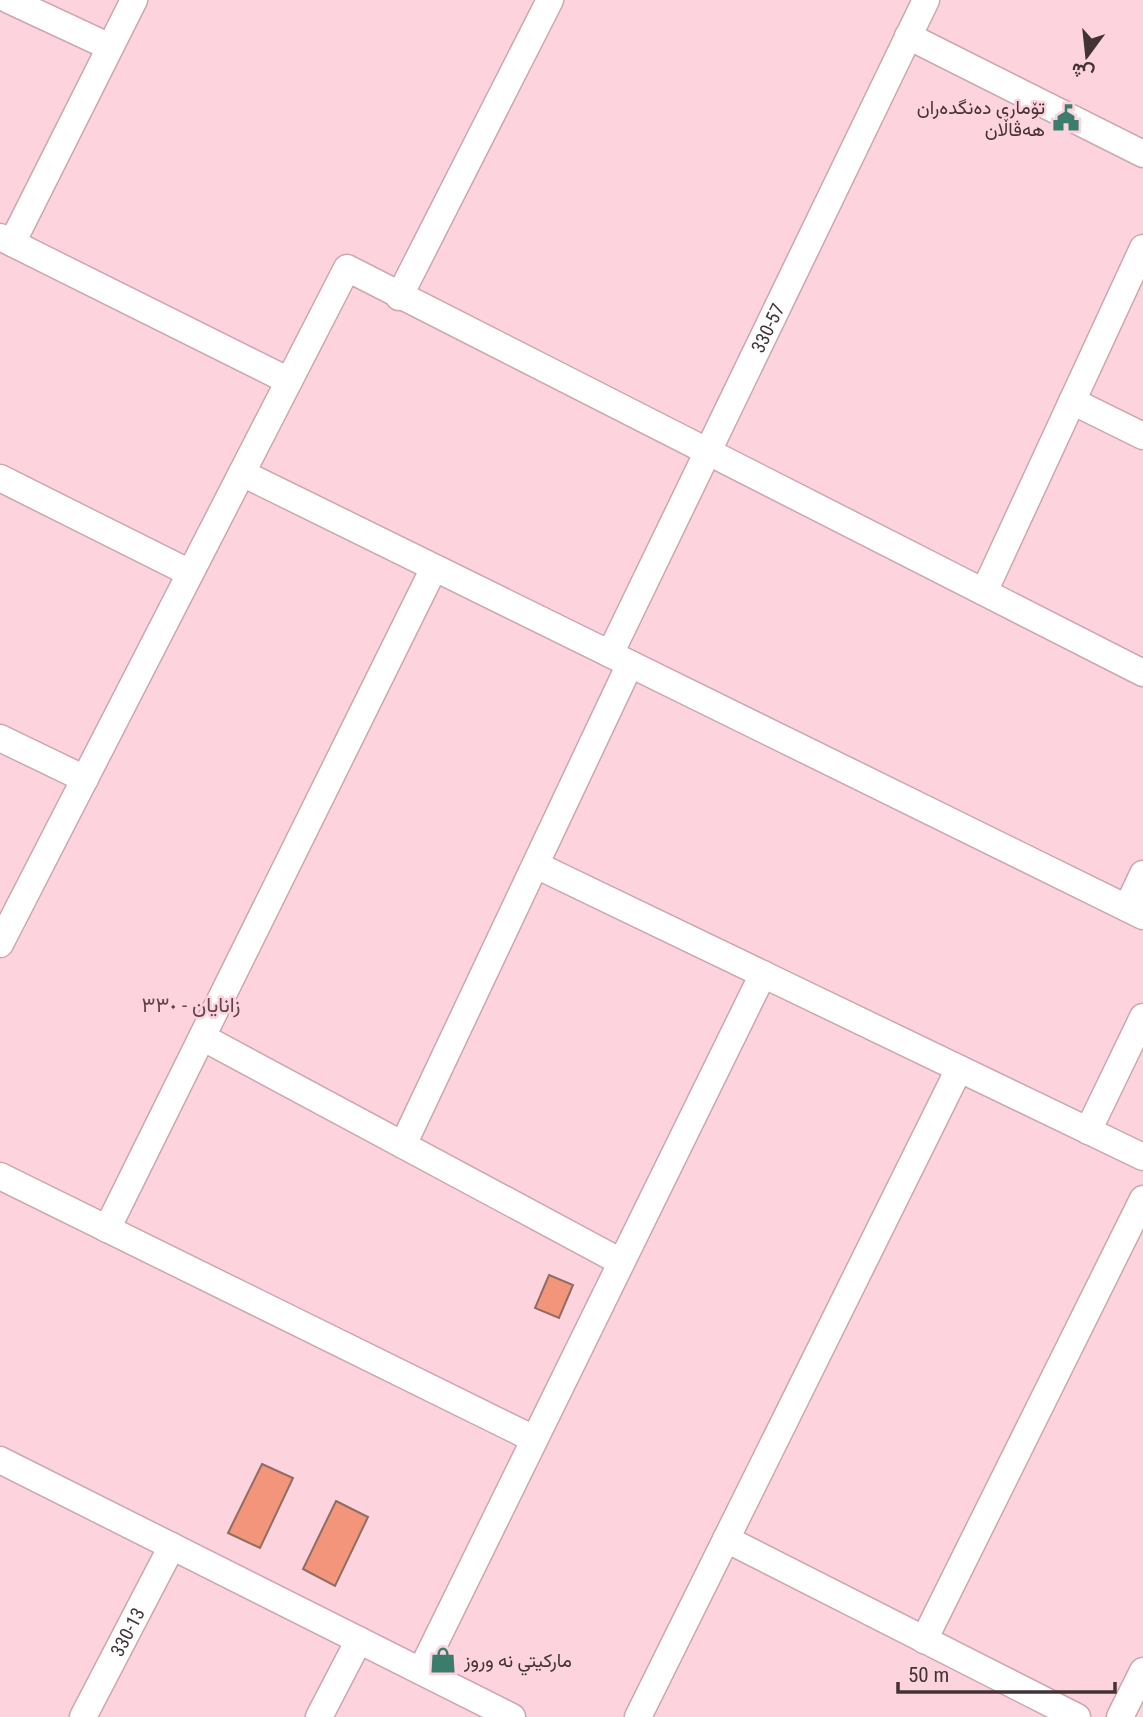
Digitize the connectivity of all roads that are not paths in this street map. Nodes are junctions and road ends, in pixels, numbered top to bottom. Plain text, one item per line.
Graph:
1 (9, 0) edge
2 (134, 0) edge
3 (550, 0) edge
4 (926, 0) edge
5 (908, 36) junction
6 (110, 47) junction
7 (1143, 154) edge
8 (6, 240) edge
9 (1143, 248) edge
10 (399, 297) junction
11 (289, 381) junction
12 (1072, 401) junction
13 (1143, 436) edge
14 (707, 453) junction
15 (242, 473) junction
16 (0, 478) edge
17 (434, 568) junction
18 (190, 573) junction
19 (984, 592) junction
20 (620, 659) junction
21 (1143, 673) edge
22 (0, 738) edge
23 (85, 779) junction
24 (536, 864) junction
25 (1143, 874) edge
26 (1135, 912) edge
27 (0, 944) edge
28 (763, 974) junction
29 (1143, 1017) edge
30 (202, 1037) junction
31 (959, 1069) junction
32 (1088, 1131) junction
33 (403, 1145) junction
34 (1143, 1157) edge
35 (0, 1176) edge
36 (1143, 1199) edge
37 (107, 1229) junction
38 (621, 1262) junction
39 (534, 1439) junction
40 (0, 1460) edge
41 (726, 1539) junction
42 (172, 1546) junction
43 (359, 1640) junction
44 (924, 1640) junction
45 (421, 1671) junction
46 (1143, 1671) edge
47 (83, 1717) edge
48 (319, 1717) edge
49 (512, 1717) edge
50 (638, 1717) edge
51 (1077, 1717) edge
52 (1120, 1717) edge

1 - 6 street
2 - 6 street
3 - 10 street
4 - 5 street, 330-57
5 - 7 street
5 - 14 street, 330-57
6 - 8 street
8 - 11 street
9 - 12 street
10 - 11 street
10 - 14 street
11 - 15 street
12 - 13 street
12 - 19 street
14 - 19 street
14 - 20 street, 330-57
15 - 17 street
15 - 18 street
16 - 18 street
17 - 20 street
17 - 30 street
18 - 23 street
19 - 21 street
20 - 24 street, 330-57
20 - 26 street
22 - 23 street
23 - 27 street
24 - 28 street
24 - 33 street, 330-57
25 - 26 street
28 - 31 street
28 - 38 street
29 - 32 street
30 - 33 street
30 - 37 street
31 - 32 street
31 - 41 street
32 - 34 street
33 - 38 street
35 - 37 street
36 - 44 street
37 - 39 street
38 - 39 street
39 - 45 street
40 - 42 street
41 - 44 street
41 - 50 street
42 - 43 street
42 - 47 street, 330-13
43 - 45 street
43 - 48 street
44 - 51 street
45 - 49 street
46 - 52 street

